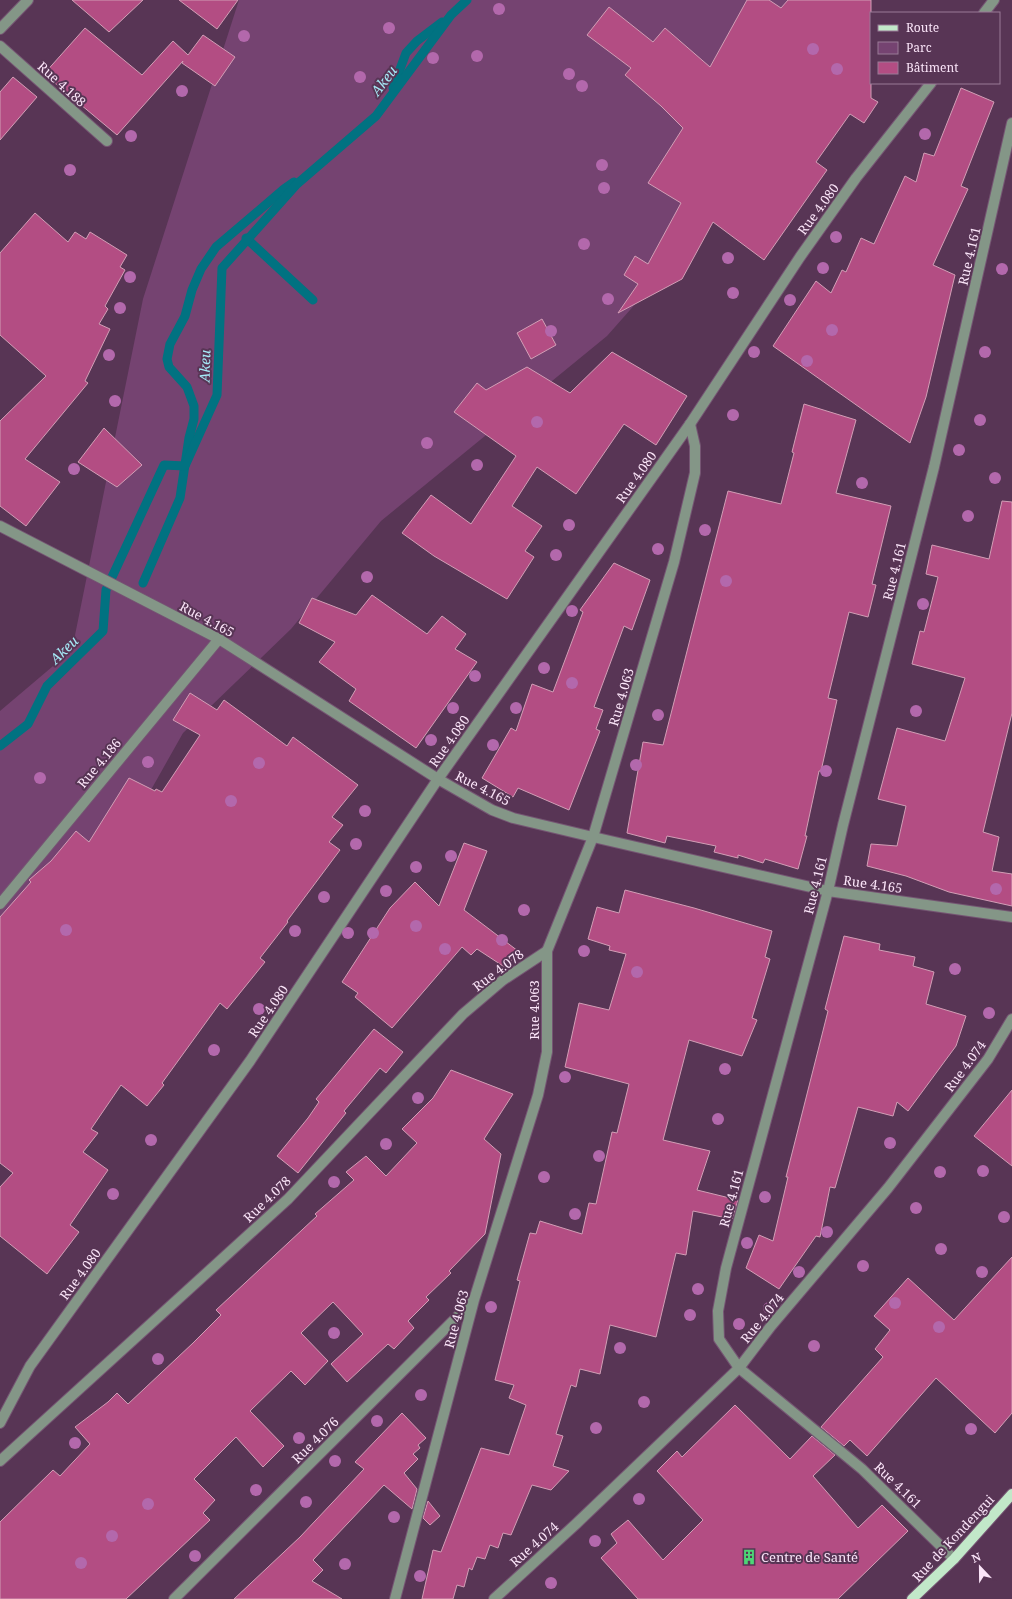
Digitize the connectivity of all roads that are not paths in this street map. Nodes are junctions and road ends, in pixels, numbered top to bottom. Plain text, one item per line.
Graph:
1 (28, 0) edge
2 (994, 0) edge
3 (985, 12) edge
4 (0, 29) edge
5 (0, 46) edge
6 (930, 84) edge
7 (1012, 123) edge
8 (107, 141) dead end
9 (690, 424) junction
10 (0, 526) edge
11 (219, 639) junction
12 (438, 779) junction
13 (593, 837) junction
14 (828, 891) junction
15 (0, 904) edge
16 (1012, 917) edge
17 (547, 951) junction
18 (1012, 1019) edge
19 (474, 1300) junction
20 (739, 1368) junction
21 (0, 1423) edge
22 (0, 1461) edge
23 (1012, 1494) edge
24 (954, 1559) junction
25 (174, 1599) edge
26 (395, 1599) edge
27 (494, 1599) edge
28 (912, 1599) edge

1 - 4 street
2 - 3 street
5 - 8 street, Rue 4.188
6 - 9 street, Rue 4.080
7 - 14 street, Rue 4.161
9 - 12 street, Rue 4.080
9 - 13 street, Rue 4.063
10 - 11 street, Rue 4.165
11 - 12 street, Rue 4.165
11 - 15 street, Rue 4.186
12 - 13 street, Rue 4.165
12 - 21 street, Rue 4.080
13 - 14 street, Rue 4.165
13 - 17 street, Rue 4.063
14 - 16 street, Rue 4.165
14 - 20 street, Rue 4.161
17 - 19 street, Rue 4.063
17 - 22 street, Rue 4.078
18 - 20 street, Rue 4.074
19 - 25 street, Rue 4.076
19 - 26 street, Rue 4.063
20 - 24 street, Rue 4.161
20 - 27 street, Rue 4.074
23 - 24 main road, Rue de Kondengui
24 - 28 main road, Rue de Kondengui

